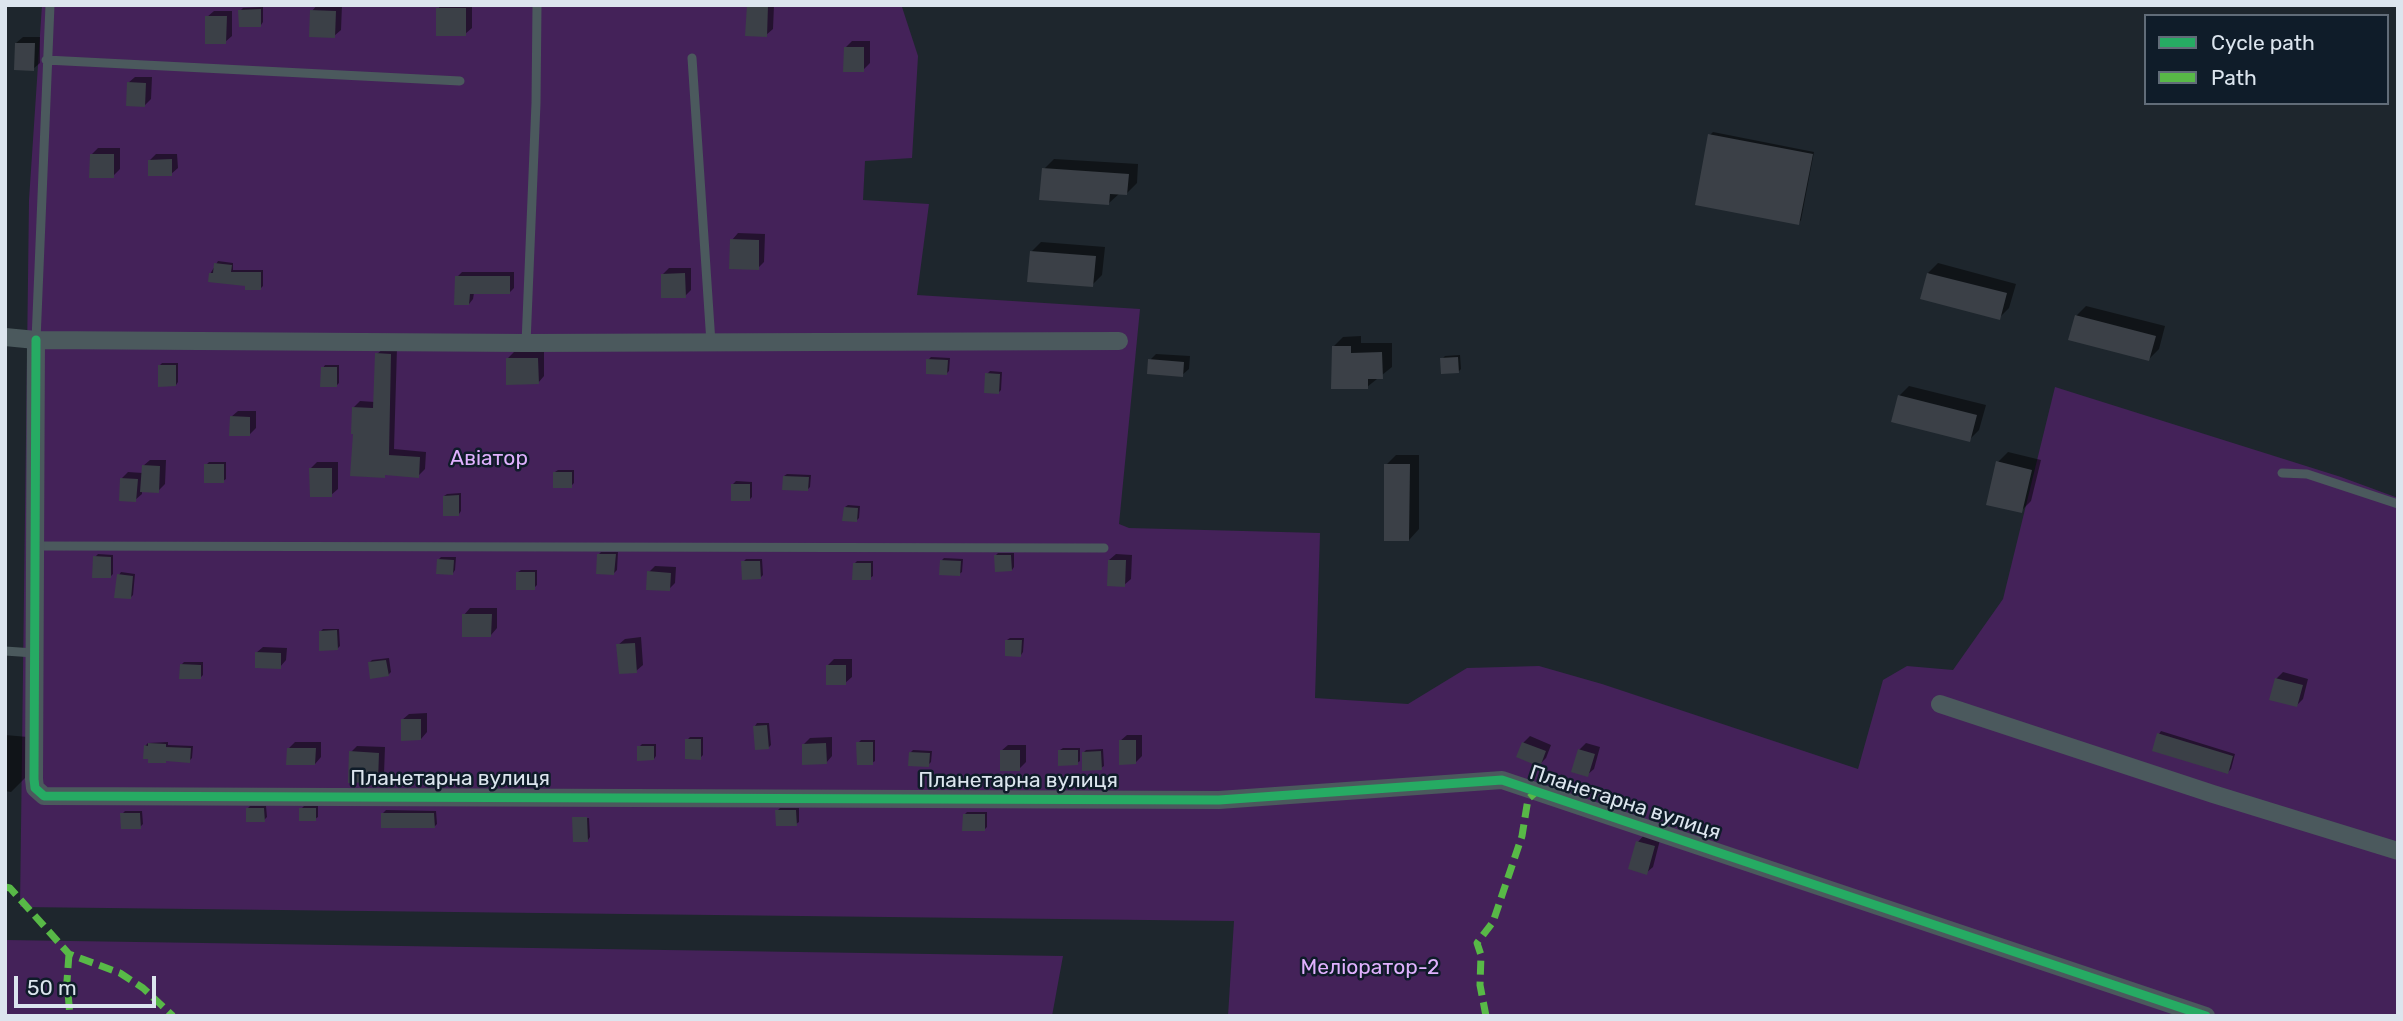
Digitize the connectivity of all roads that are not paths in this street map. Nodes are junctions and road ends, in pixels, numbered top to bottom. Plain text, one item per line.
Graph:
1 (50, 5) edge
2 (537, 5) edge
3 (692, 58) dead end
4 (46, 60) junction
5 (460, 82) dead end
6 (5, 337) edge
7 (36, 340) junction
8 (1119, 341) dead end
9 (526, 343) junction
10 (711, 343) junction
11 (2282, 472) dead end
12 (2398, 504) edge
13 (35, 545) junction
14 (1104, 548) dead end
15 (5, 651) edge
16 (34, 653) junction
17 (1940, 704) dead end
18 (2398, 851) edge
19 (2206, 1016) edge

1 - 4 lane
2 - 9 lane
3 - 10 lane
4 - 5 lane
4 - 7 lane
6 - 7 street
7 - 9 street
7 - 13 street, Планетарна вулиця
8 - 10 street
9 - 10 street
11 - 12 lane
13 - 14 lane
13 - 16 street, Планетарна вулиця
15 - 16 lane
16 - 19 street, Планетарна вулиця
17 - 18 street

